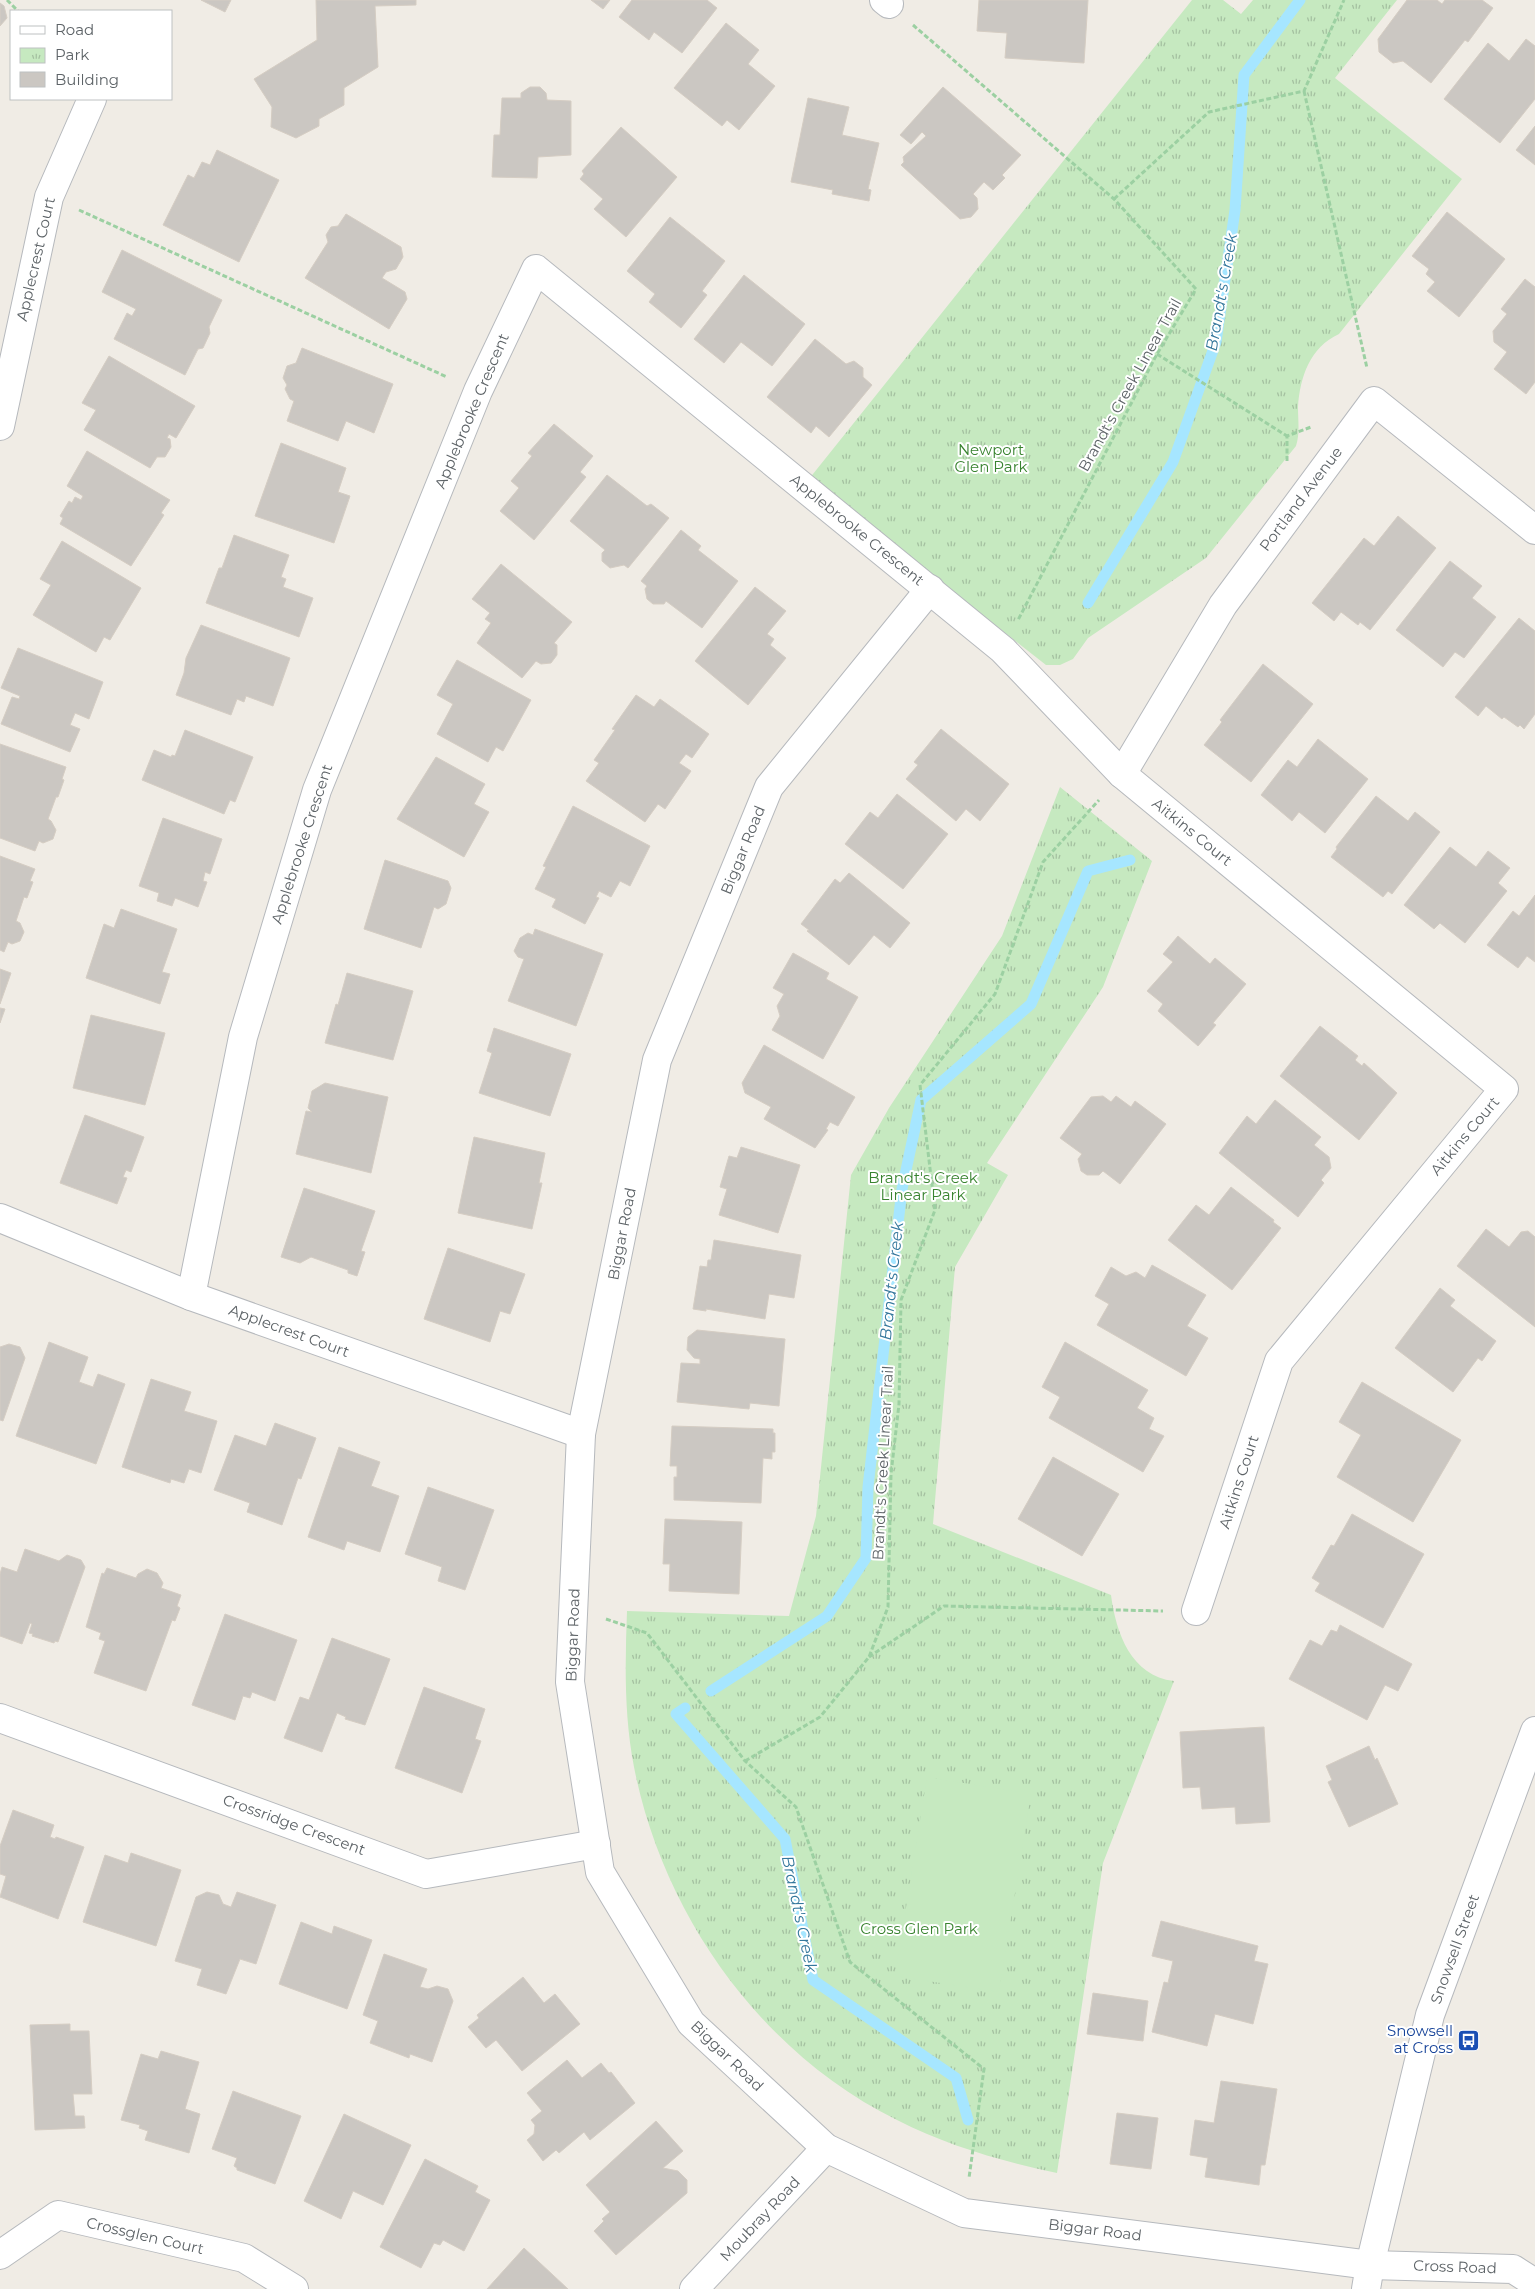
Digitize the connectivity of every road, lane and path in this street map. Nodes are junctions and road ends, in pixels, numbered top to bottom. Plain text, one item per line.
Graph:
1 (6, 0) edge
2 (1344, 0) edge
3 (886, 2) edge
4 (17, 10) edge
5 (1304, 91) junction
6 (92, 100) edge
7 (49, 197) junction
8 (1114, 198) junction
9 (1157, 354) junction
10 (478, 391) junction
11 (1374, 401) junction
12 (0, 426) edge
13 (1287, 436) dead end
14 (1535, 530) edge
15 (930, 589) junction
16 (1003, 650) junction
17 (1122, 774) junction
18 (0, 1218) edge
19 (191, 1296) junction
20 (581, 1434) junction
21 (573, 1608) junction
22 (1196, 1611) joint
23 (869, 1657) junction
24 (0, 1718) edge
25 (1535, 1731) edge
26 (745, 1761) junction
27 (596, 1844) junction
28 (826, 2148) junction
29 (964, 2213) junction
30 (0, 2255) edge
31 (1369, 2277) edge
32 (1535, 2283) edge
33 (294, 2289) edge
34 (694, 2289) edge

1 - 4 path
2 - 5 path
3 - 8 path
5 - 8 path
5 - 11 path
6 - 7 street, Applecrest Court
7 - 10 path
7 - 12 street, Applecrest Court
8 - 9 path, Brandt's Creek Linear Trail
9 - 13 path
9 - 16 path, Brandt's Creek Linear Trail
10 - 15 street, Applebrooke Crescent
10 - 19 street, Applebrooke Crescent
11 - 14 street
11 - 17 street, Portland Avenue
15 - 16 street, Applebrooke Crescent
15 - 20 street, Biggar Road
16 - 17 street, Applebrooke Crescent
17 - 22 street, Aitkins Court
17 - 23 path, Brandt's Creek Linear Trail
18 - 19 street, Applecrest Court
19 - 20 street, Applecrest Court
20 - 21 street, Biggar Road
21 - 26 path
21 - 27 street, Biggar Road
22 - 23 path
23 - 26 path, Brandt's Creek Linear Trail
24 - 27 street, Crossridge Crescent
25 - 31 street, Snowsell Street
26 - 29 path
27 - 28 street, Biggar Road
28 - 29 street, Biggar Road
28 - 34 street, Moubray Road
29 - 31 street, Biggar Road
30 - 33 street, Crossglen Court
31 - 32 street, Cross Road

